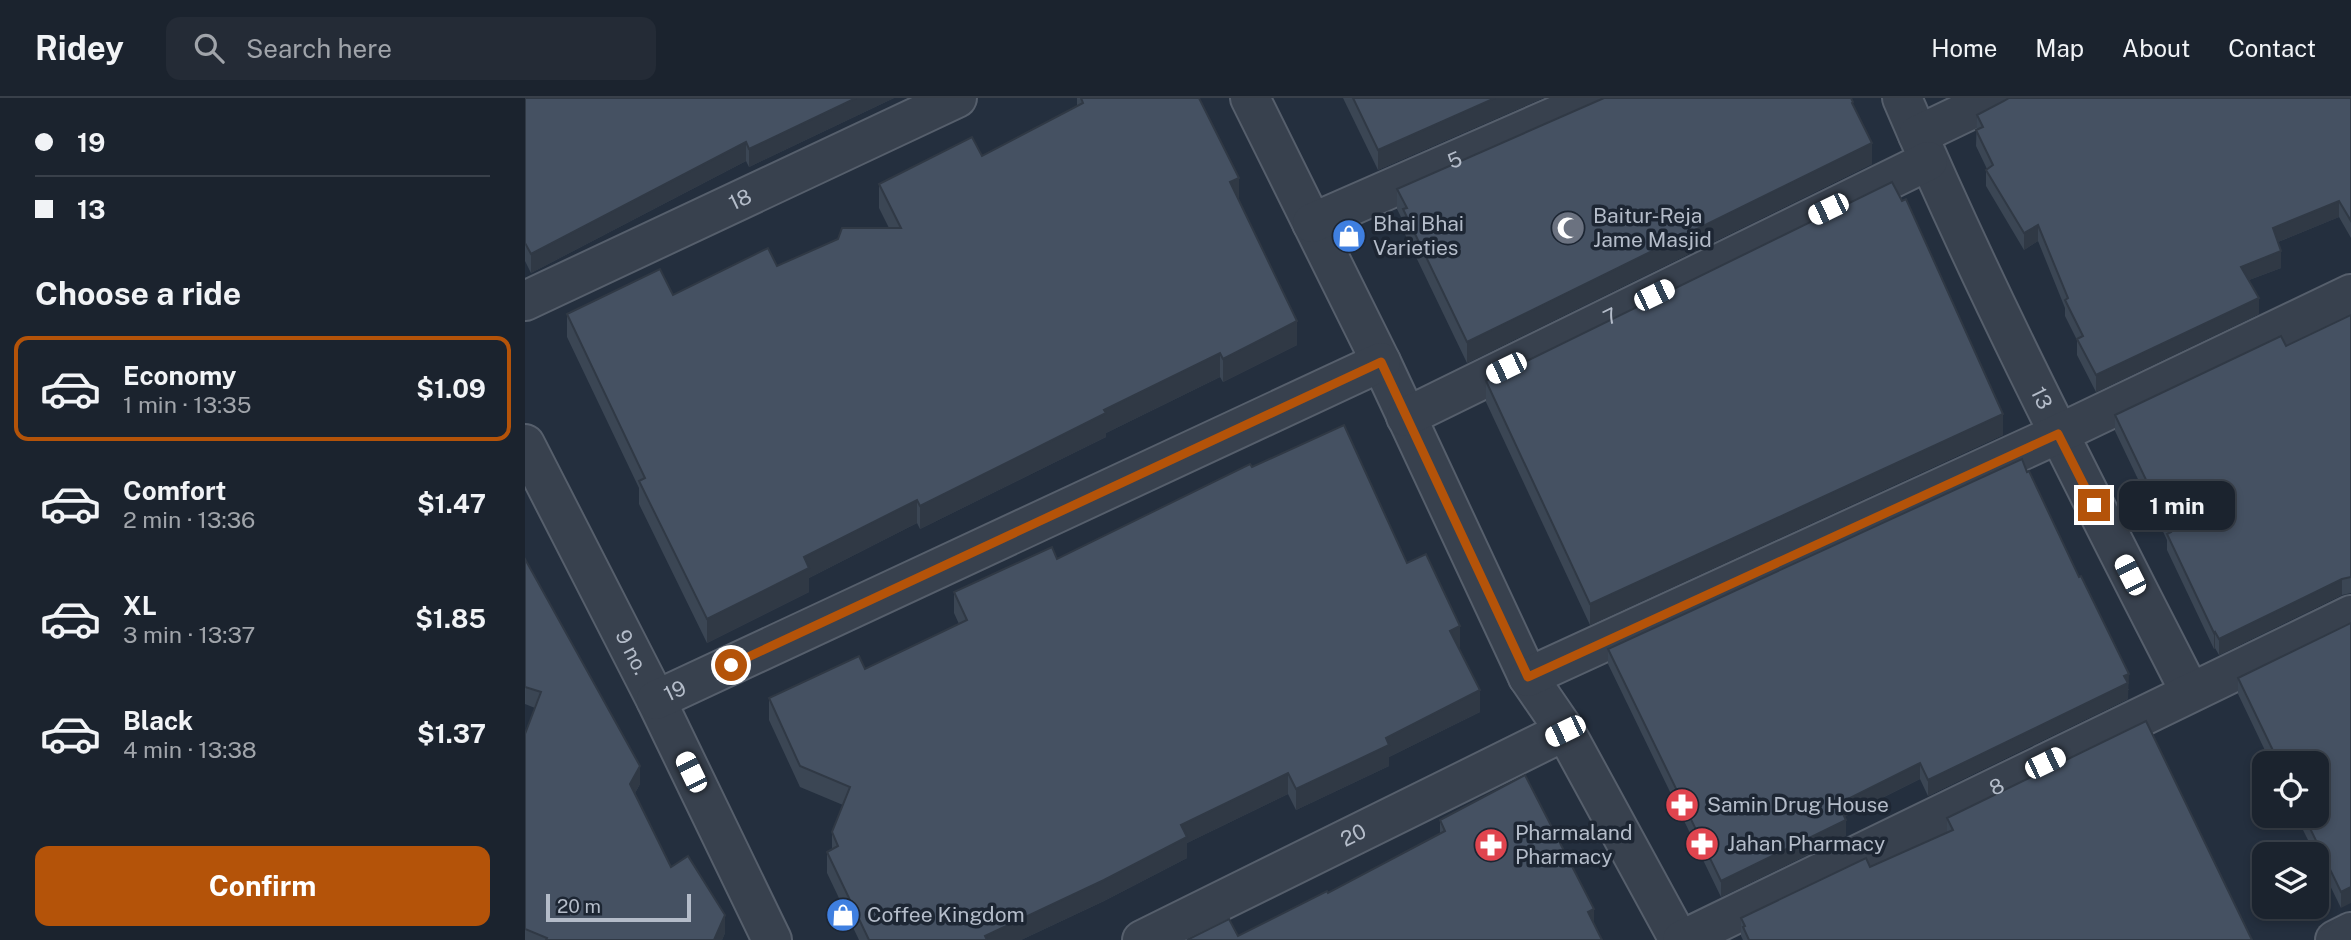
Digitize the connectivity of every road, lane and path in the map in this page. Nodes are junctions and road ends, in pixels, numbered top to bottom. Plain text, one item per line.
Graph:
1 (957, 98) edge
2 (1250, 98) edge
3 (1597, 98) edge
4 (1902, 98) edge
5 (1995, 98) edge
6 (1923, 148) junction
7 (1312, 223) junction
8 (2351, 294) edge
9 (525, 301) edge
10 (1381, 362) junction
11 (1406, 417) junction
12 (2058, 434) junction
13 (527, 457) edge
14 (2351, 615) edge
15 (1528, 677) junction
16 (2190, 692) junction
17 (656, 700) junction
18 (1565, 731) junction
19 (2351, 932) edge
20 (772, 940) edge
21 (1142, 940) edge
22 (1680, 940) edge
23 (2335, 940) edge

1 - 9 street, 18
2 - 7 street
3 - 7 street, 5
4 - 6 street, 13
5 - 6 street, 7
6 - 11 street, 7
6 - 12 street, 13
7 - 10 street
8 - 12 street
10 - 11 street
10 - 17 street, 19
11 - 15 street
12 - 15 street
12 - 16 street, 13
13 - 17 street, 9 no.
14 - 16 street, 8
15 - 18 street
16 - 22 street, 8
17 - 20 street, 9 no.
18 - 21 street, 20
18 - 22 street
19 - 23 street

